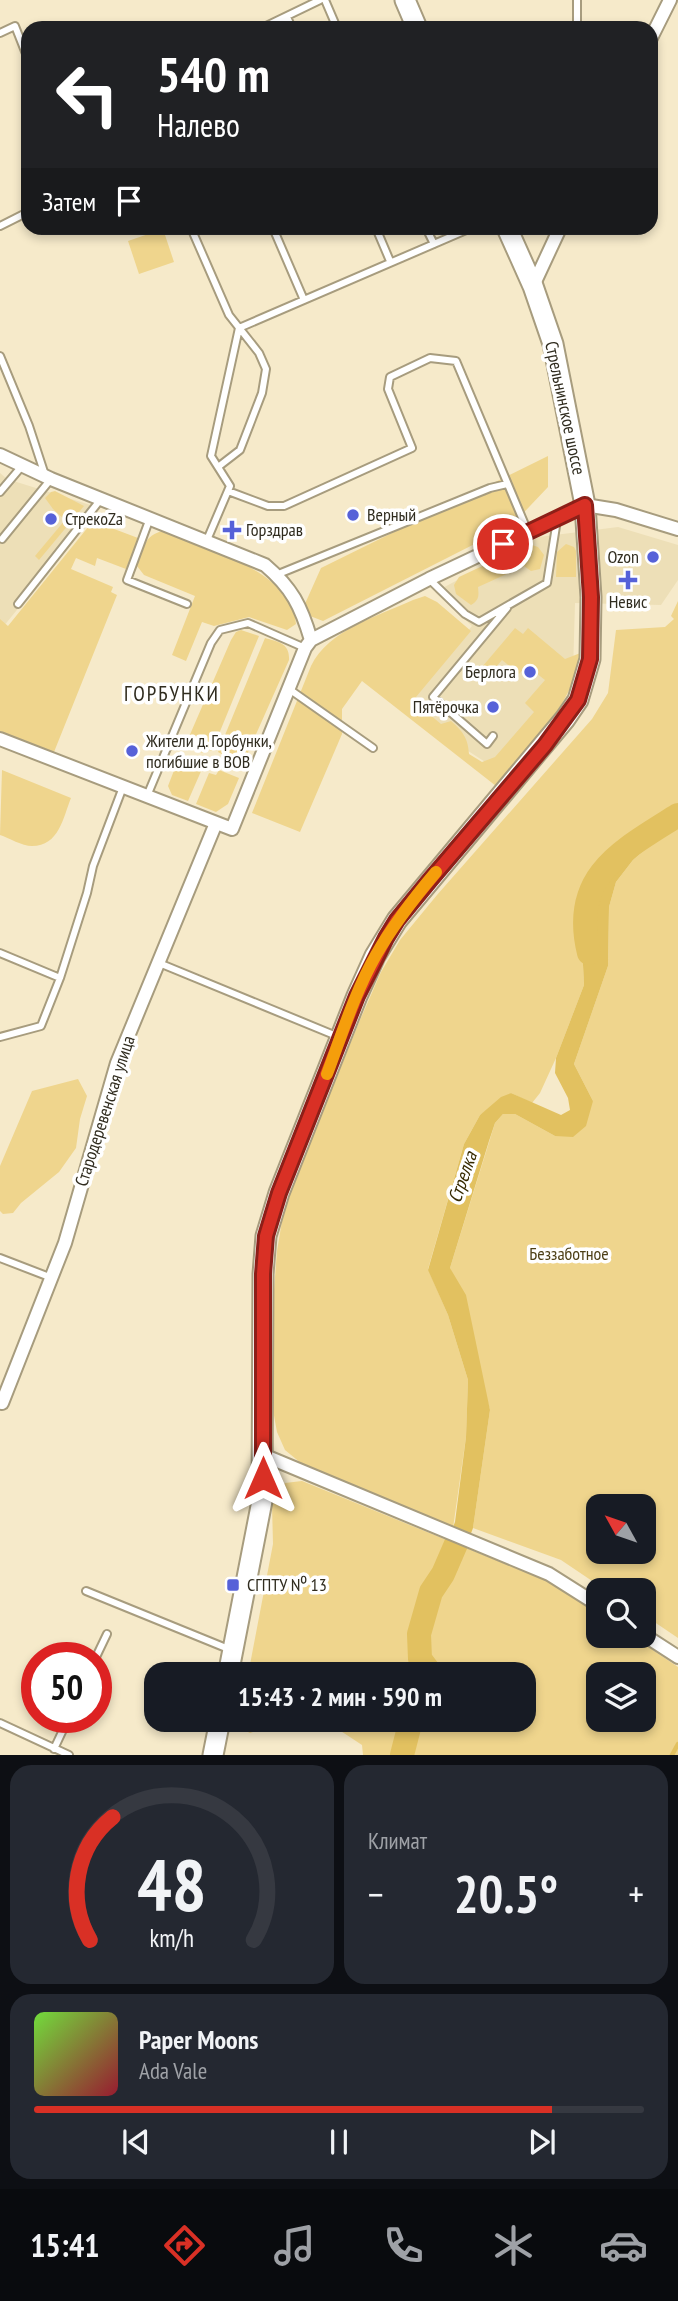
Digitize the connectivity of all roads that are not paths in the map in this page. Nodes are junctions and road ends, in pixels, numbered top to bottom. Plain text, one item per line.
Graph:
1 (323, 0) edge
2 (405, 0) edge
3 (577, 0) edge
4 (670, 0) edge
5 (287, 17) junction
6 (278, 21) edge
7 (289, 21) edge
8 (334, 21) edge
9 (414, 21) edge
10 (577, 21) edge
11 (658, 24) edge
12 (0, 33) edge
13 (21, 41) edge
14 (21, 216) edge
15 (0, 226) edge
16 (194, 235) edge
17 (276, 235) edge
18 (379, 235) edge
19 (430, 235) edge
20 (455, 235) edge
21 (510, 235) edge
22 (557, 235) edge
23 (434, 244) junction
24 (390, 261) junction
25 (533, 286) junction
26 (304, 300) junction
27 (239, 328) junction
28 (0, 356) edge
29 (0, 455) edge
30 (22, 466) junction
31 (218, 467) junction
32 (48, 478) junction
33 (0, 480) edge
34 (507, 484) junction
35 (6, 485) junction
36 (228, 491) junction
37 (0, 492) edge
38 (102, 499) junction
39 (585, 505) junction
40 (149, 518) junction
41 (557, 518) junction
42 (678, 529) edge
43 (528, 532) junction
44 (2, 539) dead end
45 (207, 540) junction
46 (276, 575) junction
47 (429, 579) junction
48 (512, 603) junction
49 (18, 604) dead end
50 (187, 604) dead end
51 (479, 622) junction
52 (489, 630) junction
53 (308, 644) junction
54 (289, 689) junction
55 (493, 736) dead end
56 (0, 739) edge
57 (373, 748) dead end
58 (123, 787) junction
59 (147, 796) junction
60 (216, 823) junction
61 (0, 953) edge
62 (159, 963) junction
63 (60, 978) junction
64 (0, 1037) edge
65 (341, 1038) junction
66 (0, 1258) edge
67 (52, 1278) junction
68 (1, 1402) edge
69 (263, 1455) junction
70 (86, 1591) dead end
71 (586, 1597) edge
72 (107, 1634) dead end
73 (103, 1642) edge
74 (656, 1643) edge
75 (233, 1651) junction
76 (678, 1657) edge
77 (231, 1662) edge
78 (0, 1723) edge
79 (218, 1732) edge
80 (62, 1733) edge
81 (54, 1749) junction
82 (69, 1755) edge
83 (213, 1755) edge

1 - 5 lane
1 - 8 lane
2 - 9 main road
3 - 10 lane
4 - 11 street
5 - 6 lane
5 - 7 lane
12 - 13 lane
14 - 15 lane
16 - 27 lane
17 - 26 lane
18 - 24 lane
19 - 23 lane
20 - 23 lane
21 - 25 main road, Стрельнинское шоссе
22 - 25 street
23 - 24 lane
24 - 26 lane
25 - 39 main road, Стрельнинское шоссе
26 - 27 lane
27 - 31 lane
27 - 31 lane
28 - 32 lane
29 - 30 street
30 - 32 street
30 - 35 lane
31 - 36 lane
32 - 38 street
32 - 44 lane
33 - 35 lane
34 - 36 lane
34 - 43 lane
34 - 46 lane
35 - 37 lane
36 - 45 lane
38 - 40 street
38 - 49 lane
39 - 41 street
39 - 42 street
39 - 65 main road, Стрельнинское шоссе
40 - 45 street
40 - 50 lane
41 - 43 street
41 - 48 lane
43 - 47 street
45 - 46 street
46 - 53 street
47 - 51 lane
47 - 53 street
48 - 51 lane
48 - 52 lane
51 - 52 lane
52 - 55 lane
53 - 54 street
53 - 59 lane
54 - 57 lane
54 - 60 street
56 - 58 street
58 - 59 street
58 - 63 lane
59 - 60 street
60 - 62 street, Стародеревенская улица
61 - 63 lane
62 - 65 lane
62 - 67 street, Стародеревенская улица
63 - 64 lane
65 - 69 main road, Стрельнинское шоссе
66 - 67 lane
67 - 68 street, Стародеревенская улица
69 - 71 street
69 - 75 main road, Стрельнинское шоссе
70 - 75 lane
72 - 73 lane
74 - 76 street
75 - 77 main road, Стрельнинское шоссе
78 - 81 lane
79 - 83 main road
80 - 81 lane
81 - 82 lane

